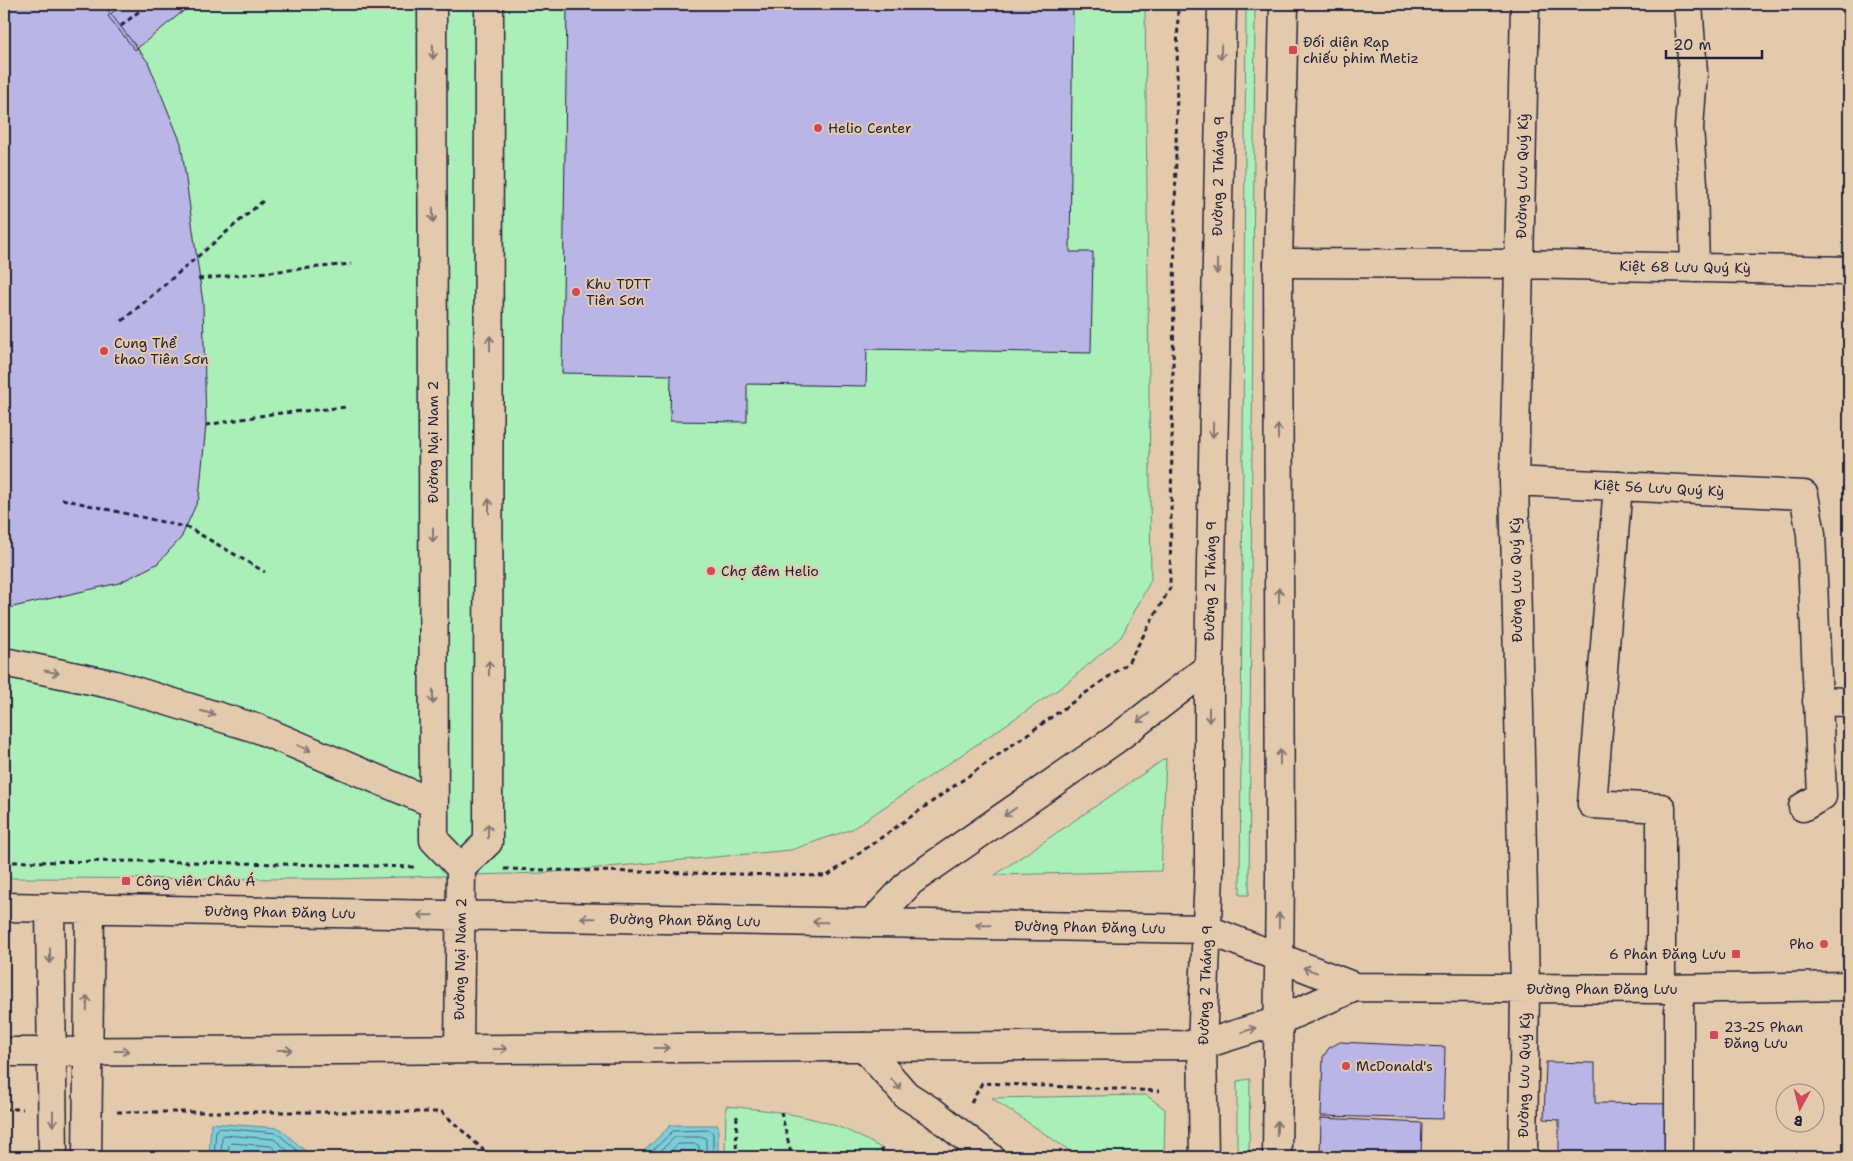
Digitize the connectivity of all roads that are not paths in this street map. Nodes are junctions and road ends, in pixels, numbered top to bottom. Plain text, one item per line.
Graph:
1 (432, 4) edge
2 (489, 4) edge
3 (1222, 4) edge
4 (1284, 4) edge
5 (1525, 4) edge
6 (1688, 4) edge
7 (1278, 263) junction
8 (1520, 264) junction
9 (1695, 268) junction
10 (1849, 271) edge
11 (1514, 480) junction
12 (1618, 486) junction
13 (4, 662) edge
14 (1209, 667) junction
15 (1817, 701) junction
16 (1849, 702) edge
17 (434, 803) junction
18 (1803, 807) dead end
19 (461, 868) junction
20 (4, 907) edge
21 (50, 908) junction
22 (90, 909) junction
23 (460, 915) junction
24 (872, 923) junction
25 (1206, 929) junction
26 (1279, 958) junction
27 (1849, 986) edge
28 (1355, 987) junction
29 (1525, 988) junction
30 (1670, 989) junction
31 (1278, 1021) junction
32 (1202, 1045) junction
33 (864, 1047) junction
34 (459, 1050) junction
35 (4, 1052) edge
36 (51, 1052) junction
37 (86, 1052) junction
38 (53, 1157) edge
39 (87, 1157) edge
40 (990, 1157) edge
41 (1204, 1157) edge
42 (1277, 1157) edge
43 (1523, 1157) edge
44 (1679, 1157) edge

1 -> 17 street, Đường Nại Nam 2
19 -> 2 street
3 -> 14 street, Đường 2 Tháng 9
4 - 7 street
5 - 8 street, Đường Lưu Quý Kỳ
6 - 9 street
7 - 8 street, Kiệt 68 Lưu Quý Kỳ
26 -> 7 street
8 - 9 street, Kiệt 68 Lưu Quý Kỳ
8 - 11 street, Đường Lưu Quý Kỳ
9 - 10 street, Kiệt 68 Lưu Quý Kỳ
11 - 12 street, Kiệt 56 Lưu Quý Kỳ
11 - 29 street, Đường Lưu Quý Kỳ
12 - 15 street, Kiệt 56 Lưu Quý Kỳ
12 - 30 street
13 -> 17 street
14 -> 24 street
14 -> 25 street, Đường 2 Tháng 9
15 - 16 street
15 - 18 street
17 - 19 street, Đường Nại Nam 2
19 - 23 street, Đường Nại Nam 2
20 - 21 street, Đường Phan Đăng Lưu
21 - 22 street, Đường Phan Đăng Lưu
21 -> 36 street
23 -> 22 street, Đường Phan Đăng Lưu
37 -> 22 street
24 -> 23 street, Đường Phan Đăng Lưu
23 - 34 street, Đường Nại Nam 2
25 -> 24 street, Đường Phan Đăng Lưu
25 - 26 street, Đường Phan Đăng Lưu
25 - 32 street, Đường 2 Tháng 9
28 -> 26 street, Đường Phan Đăng Lưu
26 - 31 street
27 - 30 street, Đường Phan Đăng Lưu
28 - 29 street, Đường Phan Đăng Lưu
28 - 31 street, Đường Phan Đăng Lưu
29 - 30 street, Đường Phan Đăng Lưu
29 - 43 street, Đường Lưu Quý Kỳ
30 - 44 street
32 -> 31 street, Đường Phan Đăng Lưu
42 -> 31 street
32 - 33 street, Đường Phan Đăng Lưu
32 - 41 street, Đường 2 Tháng 9
34 -> 33 street, Đường Phan Đăng Lưu
33 -> 40 street
37 -> 34 street, Đường Phan Đăng Lưu
35 - 36 street, Đường Phan Đăng Lưu
36 - 37 street, Đường Phan Đăng Lưu
36 -> 38 street
37 - 39 street

